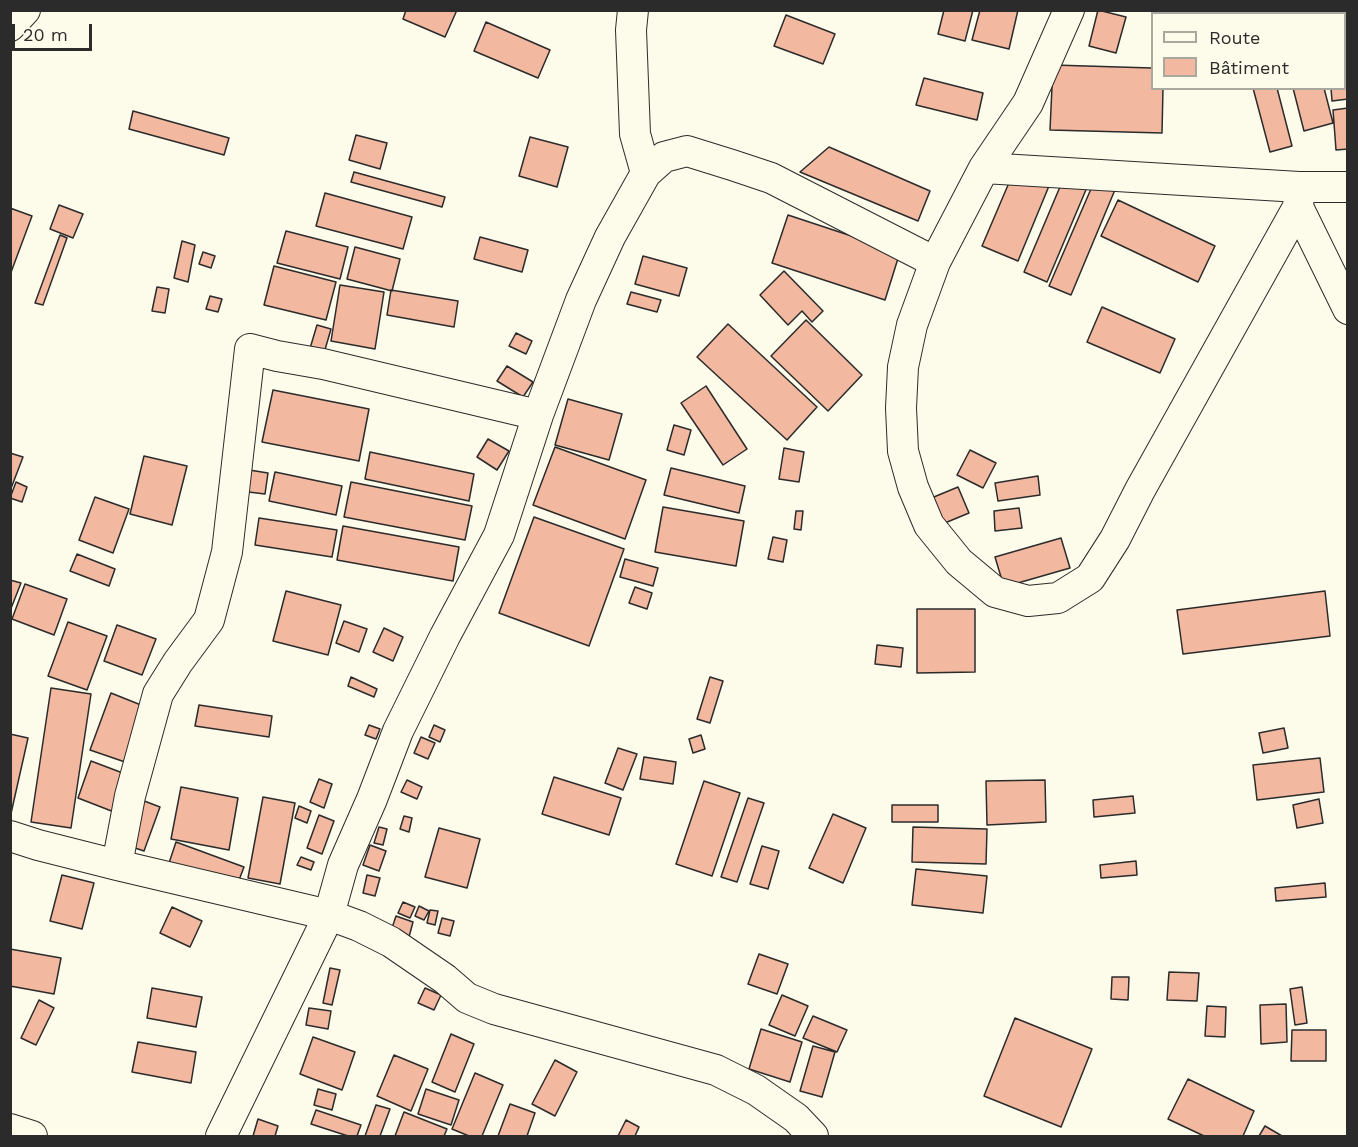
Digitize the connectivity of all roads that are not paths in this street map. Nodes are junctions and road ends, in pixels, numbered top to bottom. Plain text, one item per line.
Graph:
1 (26, 10) edge
2 (633, 10) edge
3 (1069, 10) edge
4 (10, 26) edge
5 (984, 168) junction
6 (646, 173) junction
7 (1347, 187) edge
8 (1298, 197) junction
9 (935, 262) junction
10 (1347, 309) edge
11 (538, 415) junction
12 (10, 836) edge
13 (117, 864) junction
14 (329, 915) junction
15 (10, 1129) edge
16 (32, 1137) edge
17 (221, 1137) edge
18 (813, 1137) edge

1 - 4 street
2 - 6 street
3 - 5 street
5 - 8 street
5 - 9 street
6 - 9 street
6 - 11 street
7 - 8 street
8 - 9 street
8 - 10 street
11 - 13 street
11 - 14 street
12 - 13 street
13 - 14 street
14 - 17 street
14 - 18 street
15 - 16 street

